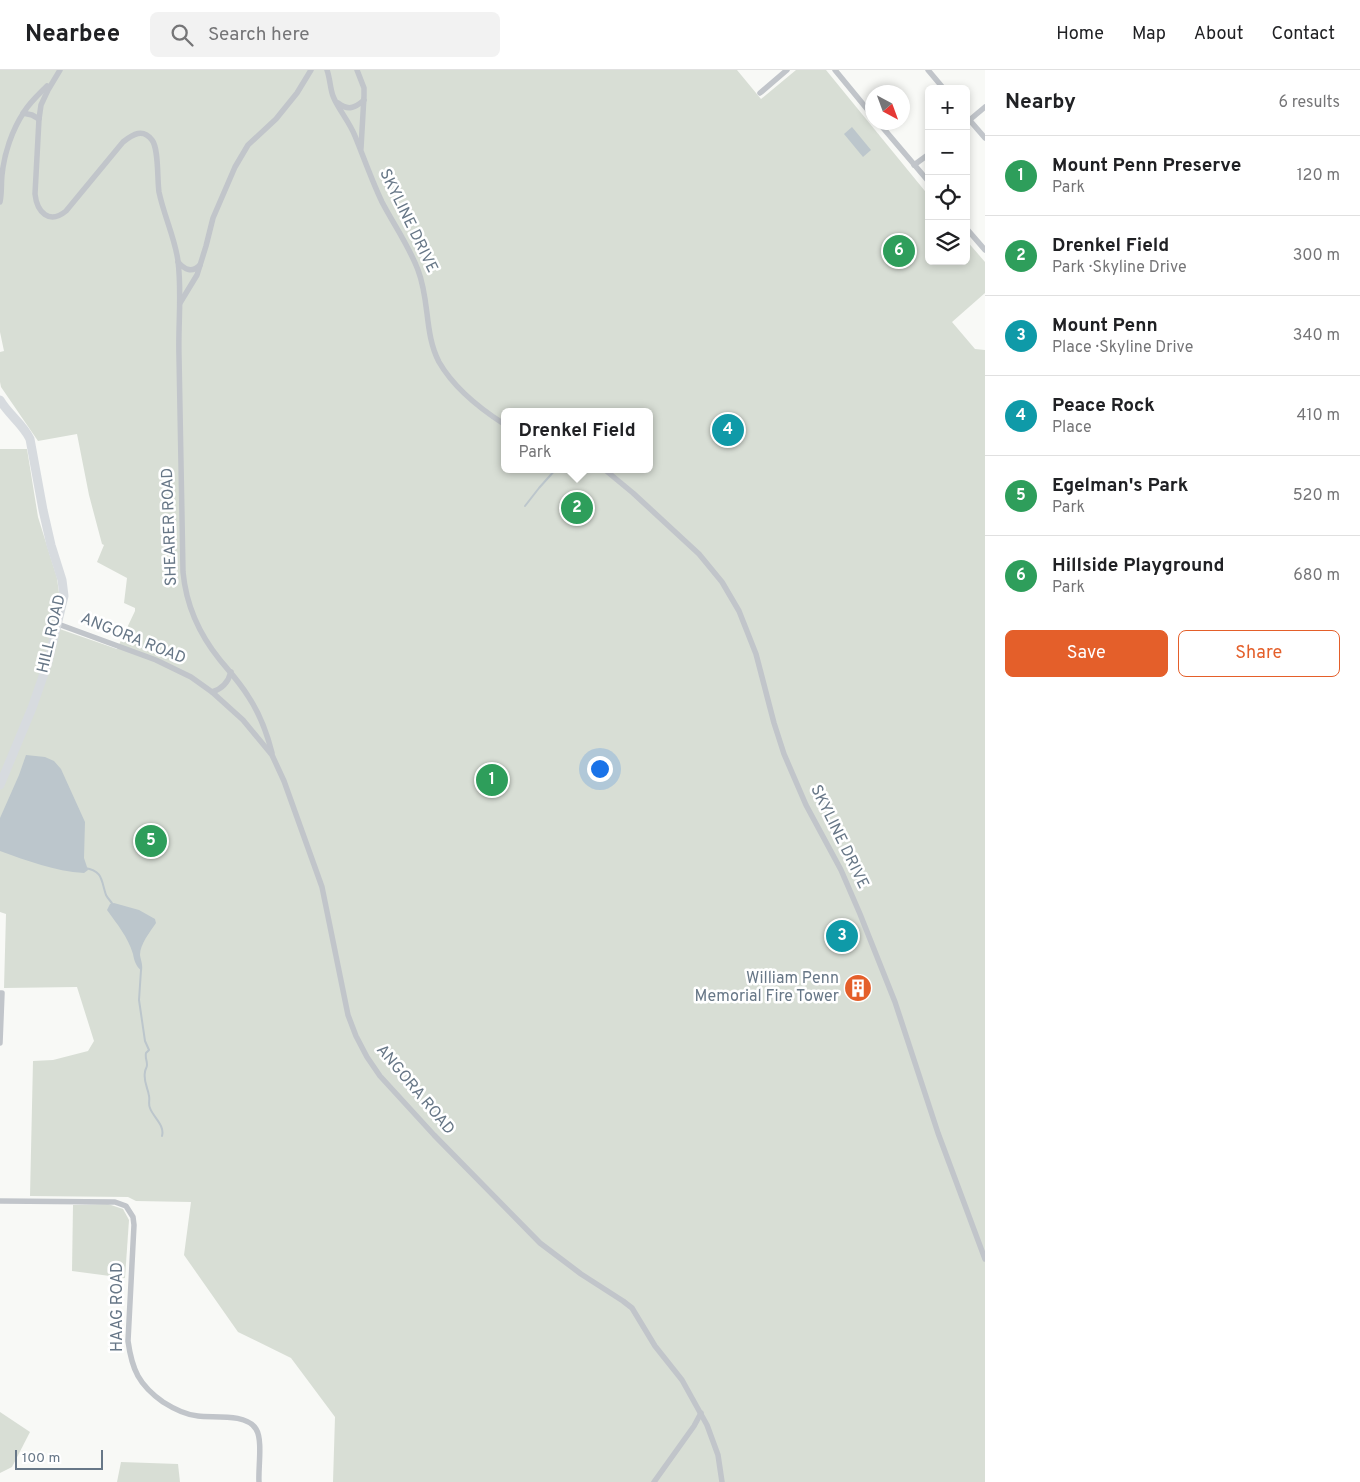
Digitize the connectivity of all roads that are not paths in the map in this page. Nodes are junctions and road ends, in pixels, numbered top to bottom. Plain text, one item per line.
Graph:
1 (60, 70) edge
2 (310, 70) edge
3 (327, 70) edge
4 (357, 70) edge
5 (787, 70) edge
6 (835, 70) edge
7 (928, 70) edge
8 (56, 77) junction
9 (941, 85) edge
10 (760, 93) dead end
11 (364, 100) junction
12 (336, 102) junction
13 (865, 106) edge
14 (985, 107) edge
15 (23, 113) junction
16 (970, 118) edge
17 (39, 119) junction
18 (970, 123) edge
19 (885, 130) edge
20 (985, 138) edge
21 (361, 150) junction
22 (925, 157) edge
23 (914, 165) junction
24 (925, 177) edge
25 (0, 202) edge
26 (970, 233) edge
27 (985, 250) edge
28 (178, 262) junction
29 (201, 264) junction
30 (180, 304) junction
31 (0, 400) edge
32 (501, 422) edge
33 (609, 473) edge
34 (58, 624) junction
35 (231, 672) junction
36 (212, 692) junction
37 (272, 755) junction
38 (0, 785) edge
39 (0, 993) edge
40 (0, 1043) edge
41 (0, 1202) edge
42 (985, 1259) edge
43 (701, 1413) junction
44 (259, 1482) edge
45 (654, 1482) edge
46 (722, 1482) edge

1 - 8 street
2 - 29 street
3 - 12 street, SKYLINE DRIVE
4 - 11 street, SKYLINE DRIVE
5 - 10 street
6 - 13 street
7 - 9 street
8 - 15 street
8 - 17 street
11 - 12 street
11 - 21 street, SKYLINE DRIVE
12 - 21 street, SKYLINE DRIVE
14 - 16 street
15 - 17 street
15 - 25 street
17 - 28 street, SHEARER ROAD
18 - 20 street
19 - 23 street
21 - 32 street, SKYLINE DRIVE
22 - 23 street
23 - 24 street
26 - 27 street
28 - 29 street
28 - 30 street, SHEARER ROAD
29 - 30 street
30 - 35 street, SHEARER ROAD
31 - 34 street, HILL ROAD
33 - 42 street, SKYLINE DRIVE
34 - 36 street, ANGORA ROAD
34 - 38 street, HILL ROAD
35 - 36 street
35 - 37 street, SHEARER ROAD
36 - 37 street, ANGORA ROAD
37 - 43 street, ANGORA ROAD
39 - 40 street
41 - 44 street, HAAG ROAD
43 - 45 street
43 - 46 street, ANGORA ROAD

